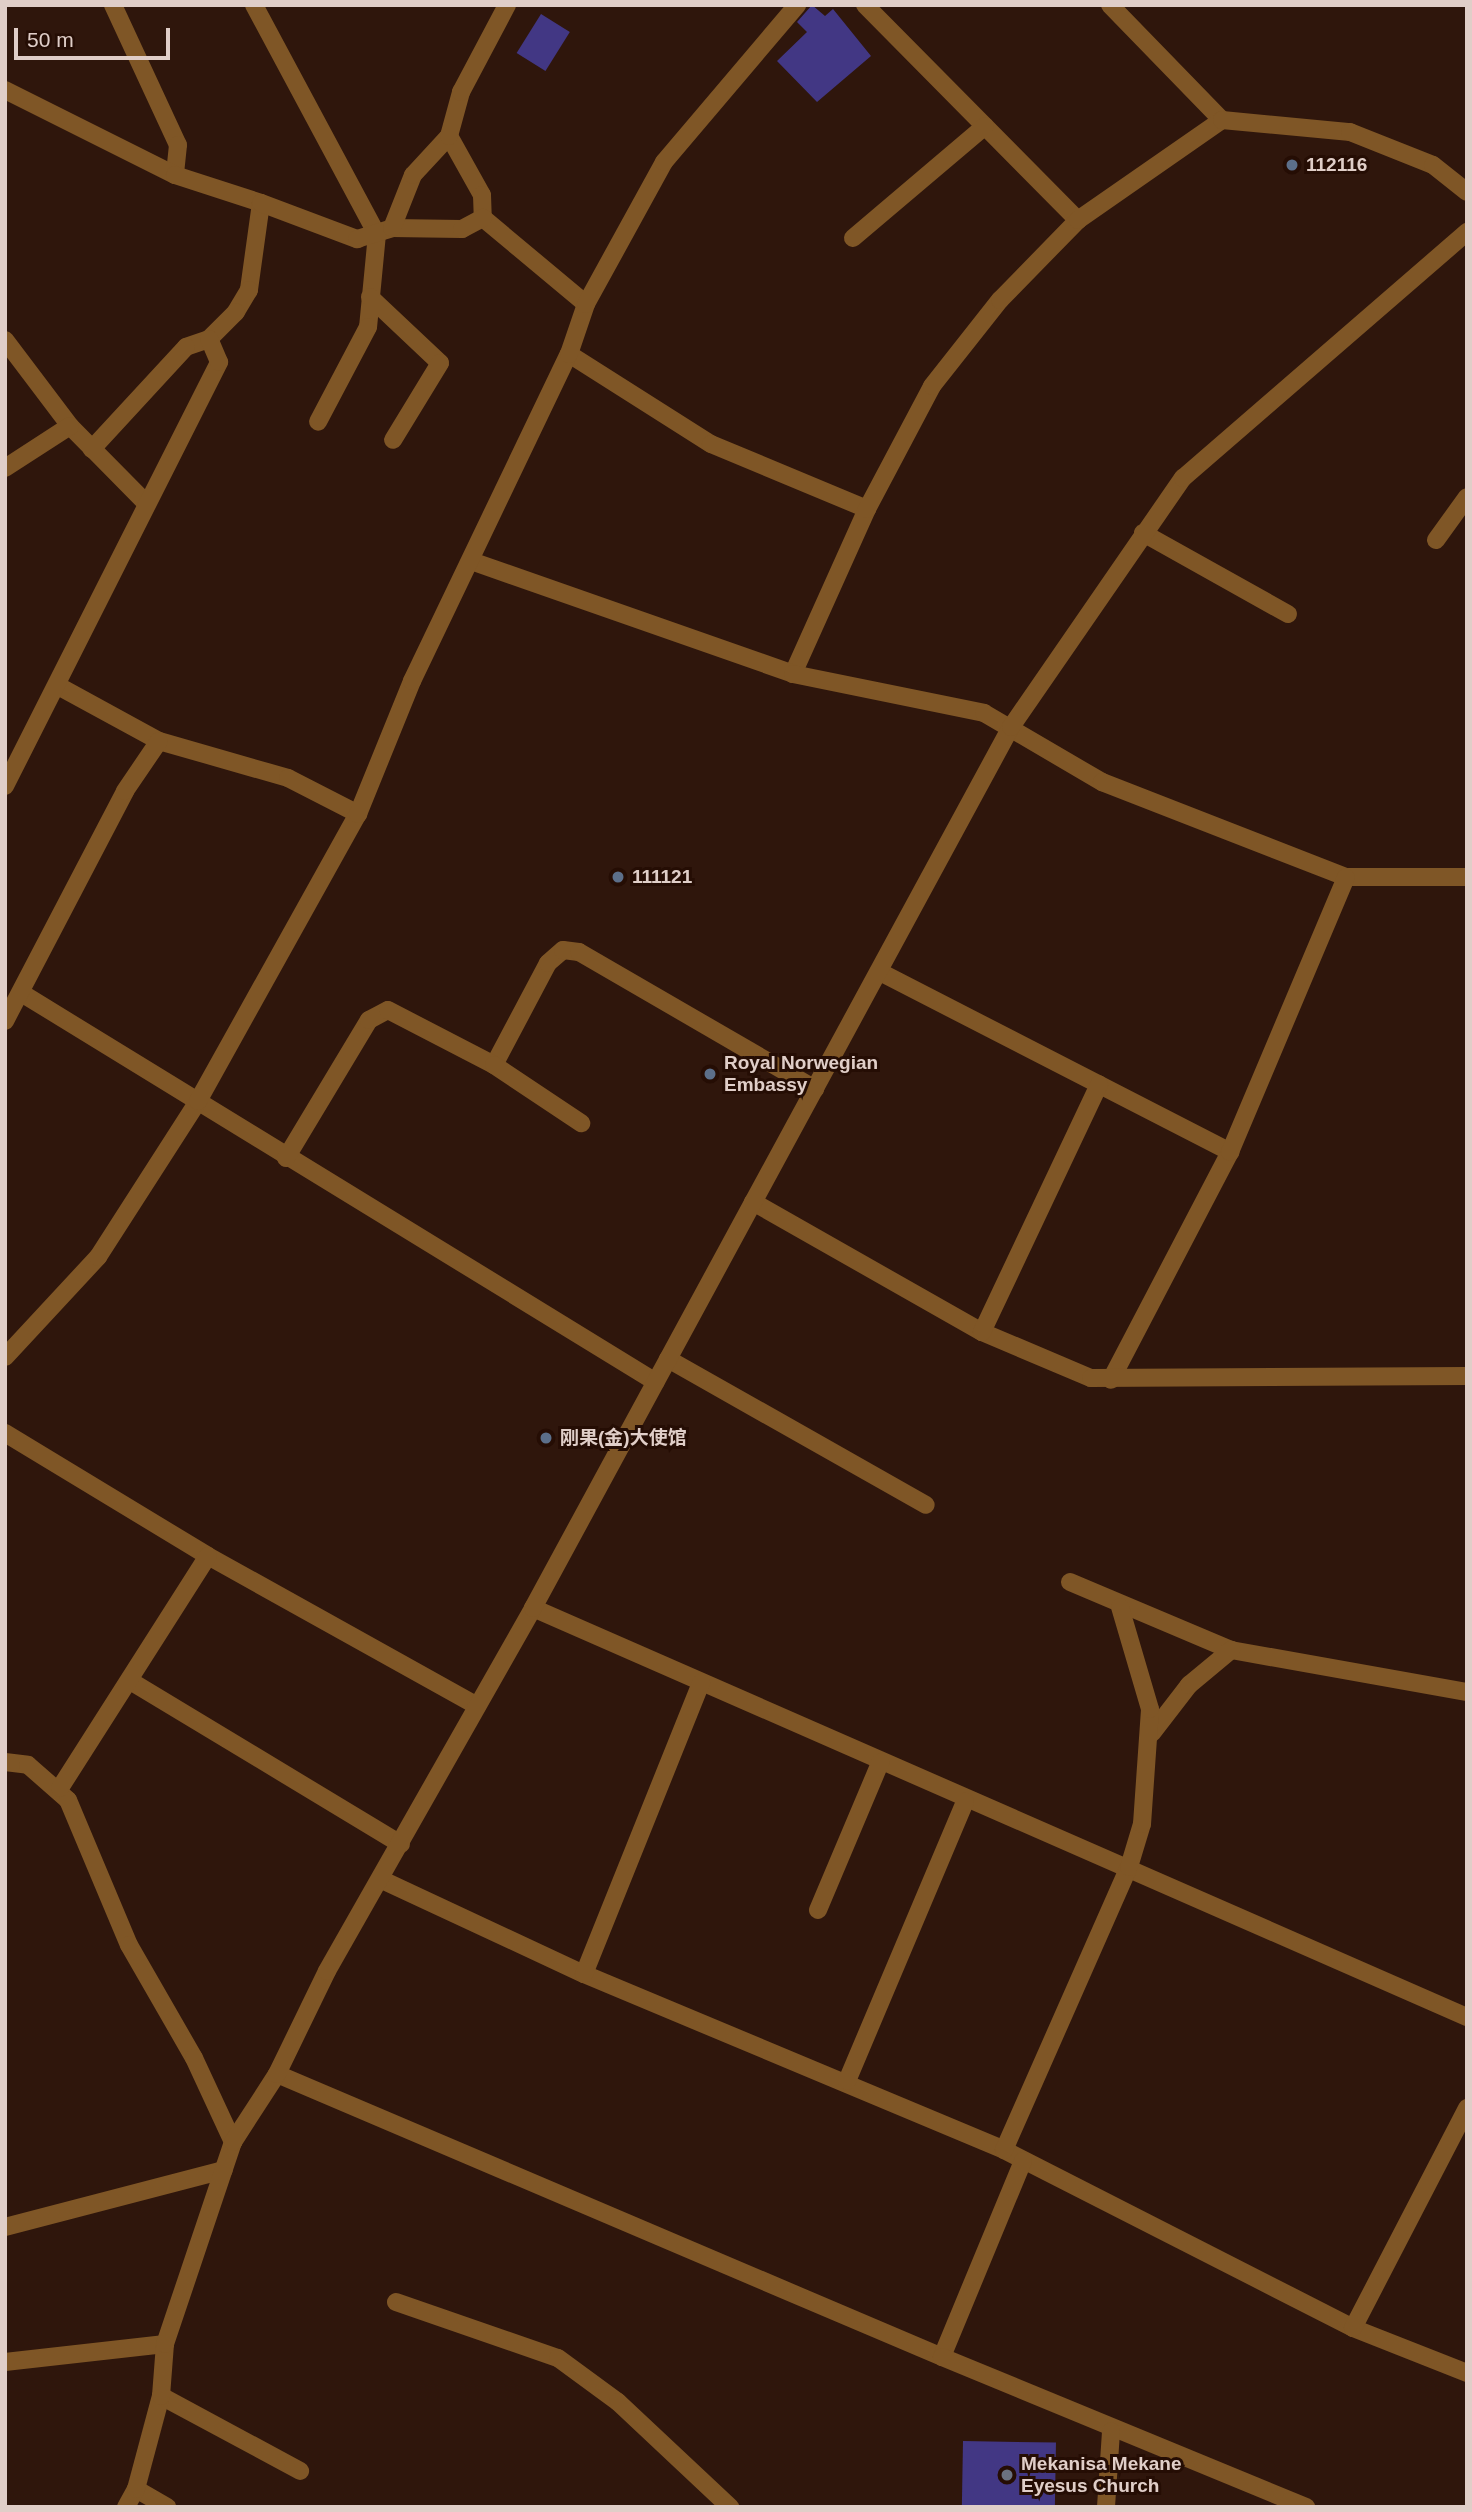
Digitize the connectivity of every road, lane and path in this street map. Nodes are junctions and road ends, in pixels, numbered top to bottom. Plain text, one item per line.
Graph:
1 (113, 5) edge
2 (254, 5) edge
3 (507, 5) edge
4 (797, 5) edge
5 (864, 5) edge
6 (1110, 5) edge
7 (5, 90) edge
8 (1222, 120) junction
9 (985, 126) junction
10 (449, 136) junction
11 (175, 174) junction
12 (1467, 192) edge
13 (261, 203) junction
14 (483, 218) junction
15 (1078, 220) junction
16 (385, 231) junction
17 (853, 237) dead end
18 (1463, 244) edge
19 (370, 297) junction
20 (586, 304) junction
21 (5, 340) edge
22 (209, 340) junction
23 (569, 354) junction
24 (318, 422) dead end
25 (70, 426) junction
26 (393, 440) dead end
27 (92, 449) junction
28 (5, 468) edge
29 (1467, 497) edge
30 (146, 503) junction
31 (867, 509) junction
32 (1143, 533) junction
33 (1436, 540) dead end
34 (474, 562) junction
35 (1288, 614) dead end
36 (793, 674) junction
37 (60, 687) junction
38 (1010, 727) junction
39 (159, 741) junction
40 (5, 786) edge
41 (358, 814) junction
42 (1346, 877) junction
43 (1467, 877) edge
44 (880, 972) junction
45 (23, 994) junction
46 (5, 1021) edge
47 (494, 1065) junction
48 (1099, 1084) junction
49 (815, 1089) junction
50 (198, 1101) junction
51 (581, 1123) dead end
52 (1230, 1153) junction
53 (286, 1158) junction
54 (753, 1202) junction
55 (982, 1332) junction
56 (5, 1357) edge
57 (668, 1359) junction
58 (1467, 1376) edge
59 (1111, 1380) junction
60 (656, 1382) junction
61 (5, 1433) edge
62 (926, 1504) dead end
63 (208, 1556) junction
64 (1070, 1582) dead end
65 (1120, 1607) junction
66 (533, 1608) junction
67 (1231, 1650) junction
68 (132, 1682) junction
69 (701, 1683) junction
70 (1467, 1692) edge
71 (477, 1706) junction
72 (1152, 1733) junction
73 (5, 1762) edge
74 (880, 1763) junction
75 (60, 1788) junction
76 (965, 1801) junction
77 (401, 1844) junction
78 (1129, 1867) junction
79 (380, 1879) junction
80 (818, 1910) dead end
81 (584, 1974) junction
82 (1467, 2017) edge
83 (277, 2074) junction
84 (847, 2081) junction
85 (1467, 2108) edge
86 (233, 2142) junction
87 (1004, 2150) junction
88 (1023, 2161) junction
89 (224, 2170) junction
90 (5, 2227) edge
91 (396, 2302) dead end
92 (1353, 2328) junction
93 (165, 2344) junction
94 (942, 2357) junction
95 (5, 2362) edge
96 (1467, 2373) edge
97 (161, 2396) junction
98 (1111, 2431) junction
99 (300, 2471) dead end
100 (136, 2489) junction
101 (125, 2507) edge
102 (167, 2507) edge
103 (730, 2507) edge
104 (1106, 2507) edge
105 (1306, 2507) edge

1 - 11 street
2 - 16 street
3 - 10 street
4 - 20 street
5 - 9 street
6 - 8 street
7 - 11 street
8 - 12 street
8 - 15 street
9 - 15 street
9 - 17 street
10 - 14 street
10 - 16 street
11 - 13 street
13 - 16 street
13 - 22 street
14 - 16 street
14 - 20 street
15 - 31 street
16 - 19 street
18 - 32 street
19 - 24 street
19 - 26 street
20 - 23 street
21 - 25 street
22 - 27 street
22 - 30 street
23 - 31 street
23 - 34 street
25 - 27 street
25 - 28 street
27 - 30 street
29 - 33 street
30 - 37 street
31 - 36 street
32 - 35 street
32 - 38 street
34 - 36 street
34 - 41 street
36 - 38 street
37 - 39 street
37 - 40 street
38 - 42 street
38 - 44 street
39 - 41 street
39 - 45 street
41 - 50 street
42 - 43 street
42 - 52 street
44 - 48 street
44 - 49 street
45 - 46 street
45 - 50 street
47 - 49 street
47 - 51 street
47 - 53 street
48 - 52 street
48 - 55 street
49 - 54 street
50 - 53 street
50 - 56 street
52 - 59 street
53 - 60 street
54 - 55 street
54 - 57 street
55 - 59 street
57 - 60 street
57 - 62 street
58 - 59 street
60 - 66 street
61 - 63 street
63 - 68 street
63 - 71 street
64 - 65 street
65 - 67 street
65 - 72 street
66 - 69 street
66 - 71 street
67 - 70 street
67 - 72 street
68 - 75 street
68 - 77 street
69 - 74 street
69 - 81 street
71 - 77 street
72 - 78 street
73 - 75 street
74 - 76 street
74 - 80 street
75 - 86 street
76 - 78 street
76 - 84 street
77 - 79 street
78 - 82 street
78 - 87 street
79 - 81 street
79 - 83 street
81 - 84 street
83 - 86 street
83 - 94 street
84 - 87 street
85 - 92 street
86 - 89 street
87 - 88 street
88 - 92 street
88 - 94 street
89 - 90 street
89 - 93 street
91 - 103 street
92 - 96 street
93 - 95 street
93 - 97 street
94 - 98 street
97 - 99 street
97 - 100 street
98 - 104 street
98 - 105 street
100 - 101 street
100 - 102 street

